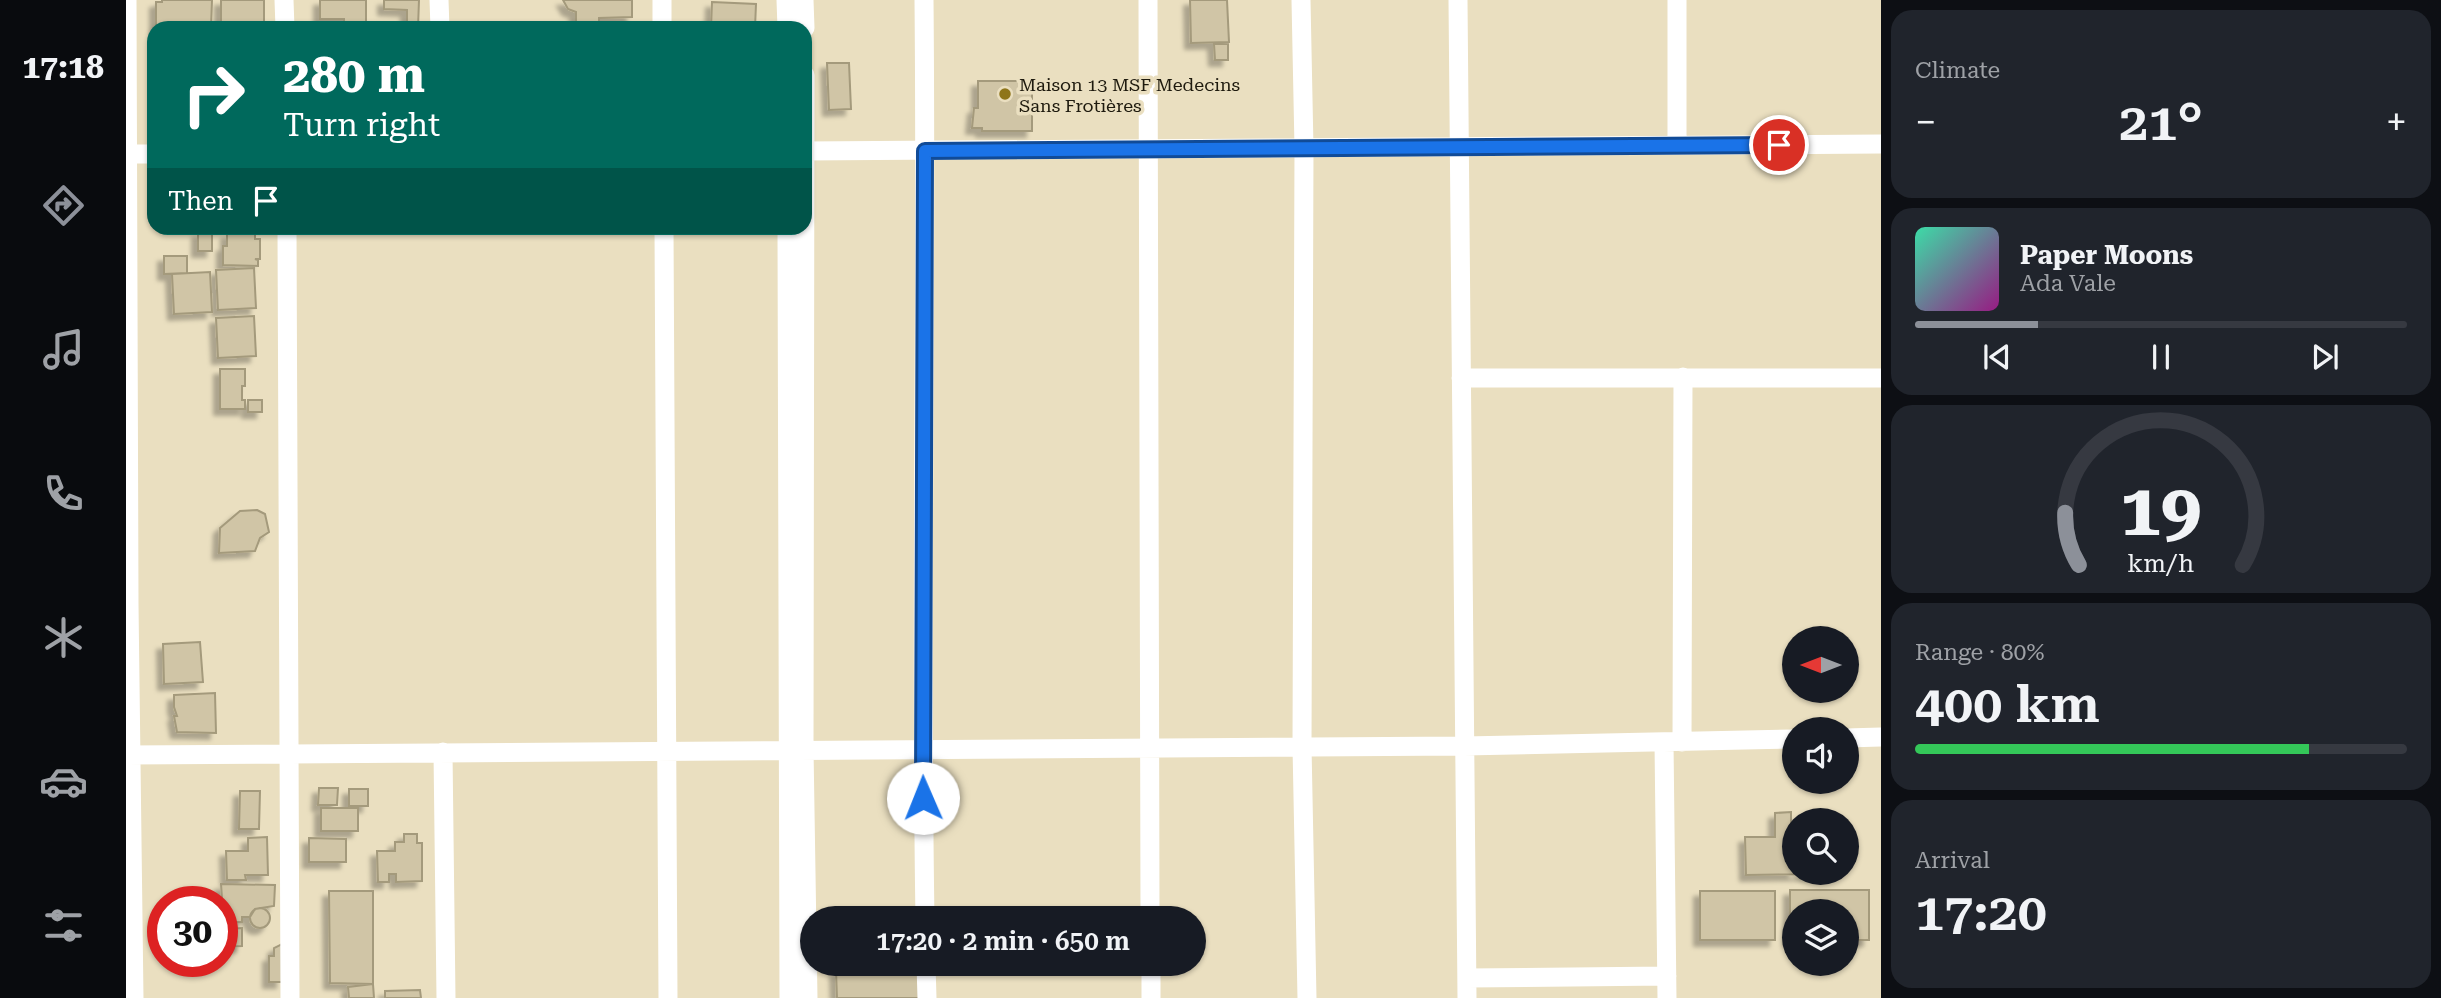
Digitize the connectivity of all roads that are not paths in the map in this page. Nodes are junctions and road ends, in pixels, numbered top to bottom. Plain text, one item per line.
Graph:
1 (127, 0) edge
2 (285, 0) edge
3 (439, 0) edge
4 (662, 0) edge
5 (786, 0) edge
6 (804, 0) edge
7 (924, 0) edge
8 (1148, 0) edge
9 (1301, 0) edge
10 (1458, 0) edge
11 (1677, 0) edge
12 (285, 21) edge
13 (440, 21) edge
14 (662, 21) edge
15 (786, 21) edge
16 (804, 21) edge
17 (1881, 144) edge
18 (1677, 145) junction
19 (1458, 146) junction
20 (1304, 148) junction
21 (1149, 149) junction
22 (812, 150) edge
23 (925, 151) junction
24 (127, 154) edge
25 (147, 154) edge
26 (287, 235) edge
27 (664, 235) edge
28 (788, 235) edge
29 (804, 235) edge
30 (1461, 377) junction
31 (1683, 377) junction
32 (1881, 378) edge
33 (127, 604) edge
34 (1881, 737) edge
35 (1859, 738) edge
36 (1782, 739) edge
37 (1673, 742) junction
38 (1464, 746) junction
39 (1149, 747) junction
40 (1302, 747) junction
41 (795, 749) junction
42 (922, 749) junction
43 (443, 752) junction
44 (667, 752) junction
45 (290, 754) junction
46 (129, 755) edge
47 (129, 880) edge
48 (925, 906) edge
49 (1150, 906) edge
50 (926, 976) edge
51 (1151, 976) edge
52 (1667, 976) junction
53 (1467, 978) junction
54 (134, 998) edge
55 (290, 998) edge
56 (446, 998) edge
57 (667, 998) edge
58 (789, 998) edge
59 (808, 998) edge
60 (927, 998) edge
61 (1151, 998) edge
62 (1307, 998) edge
63 (1467, 998) edge
64 (1667, 998) edge

1 - 24 street
2 - 12 street
3 - 13 street
4 - 14 street
5 - 15 street
6 - 16 street
7 - 23 street
8 - 21 street
9 - 20 street
10 - 19 street
11 - 18 street
17 - 18 street
18 - 19 street
19 - 20 street
19 - 30 street
20 - 21 street
20 - 40 street
21 - 23 street
21 - 39 street
22 - 23 street
23 - 42 street
24 - 25 street
24 - 33 street
26 - 45 street
27 - 44 street
28 - 41 street
29 - 41 street
30 - 31 street
30 - 38 street
31 - 32 street
31 - 37 street
33 - 46 street
34 - 35 street
36 - 37 street
37 - 38 street
37 - 52 street
38 - 40 street
38 - 53 street
39 - 40 street
39 - 42 street
39 - 49 street
40 - 62 street
41 - 42 street
41 - 44 street
41 - 58 street
41 - 59 street
42 - 48 street
43 - 44 street
43 - 45 street
43 - 56 street
44 - 57 street
45 - 46 street
45 - 55 street
46 - 47 street
47 - 54 street
50 - 60 street
51 - 61 street
52 - 53 street
52 - 64 street
53 - 63 street

